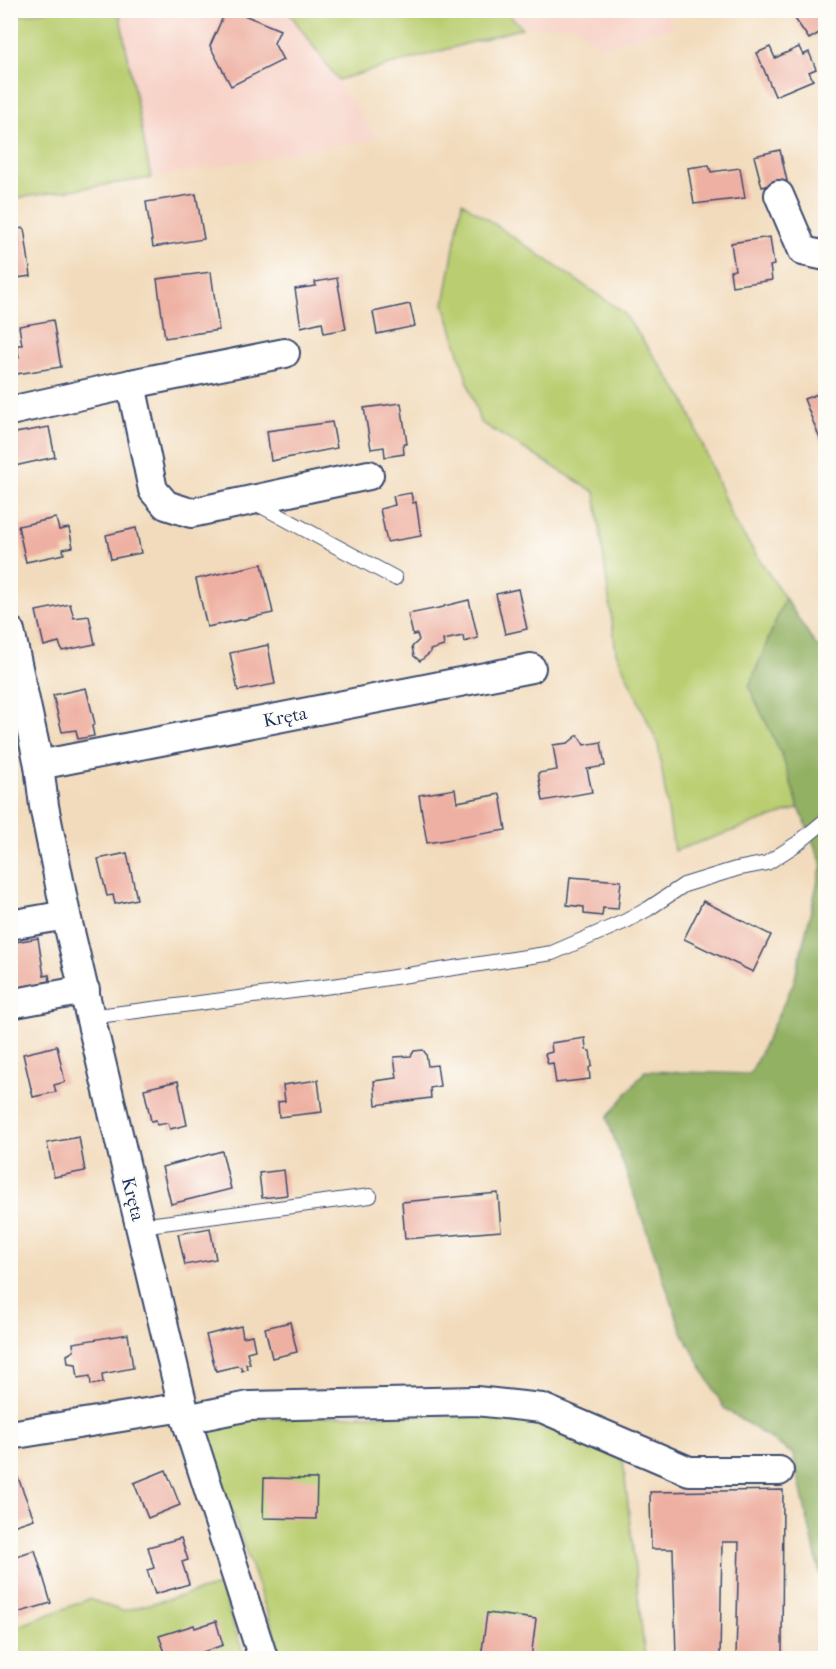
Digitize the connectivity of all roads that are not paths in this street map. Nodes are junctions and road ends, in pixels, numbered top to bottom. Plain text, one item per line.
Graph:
1 (779, 195) dead end
2 (825, 256) edge
3 (285, 353) dead end
4 (131, 384) junction
5 (10, 411) edge
6 (369, 475) dead end
7 (249, 500) junction
8 (395, 578) dead end
9 (10, 631) edge
10 (531, 668) dead end
11 (39, 765) junction
12 (825, 820) edge
13 (66, 915) junction
14 (10, 925) edge
15 (87, 1003) junction
16 (10, 1004) edge
17 (370, 1196) dead end
18 (140, 1226) junction
19 (185, 1413) junction
20 (10, 1435) edge
21 (779, 1471) dead end
22 (263, 1659) edge

1 - 2 street
3 - 4 street
4 - 5 street
4 - 7 street
6 - 7 street
7 - 8 lane
9 - 11 street, Kręta
10 - 11 street, Kręta
11 - 13 street, Kręta
12 - 15 lane
13 - 14 street
13 - 15 street, Kręta
15 - 16 street
15 - 18 street, Kręta
17 - 18 lane
18 - 19 street, Kręta
19 - 20 street
19 - 21 street
19 - 22 street, Kręta

